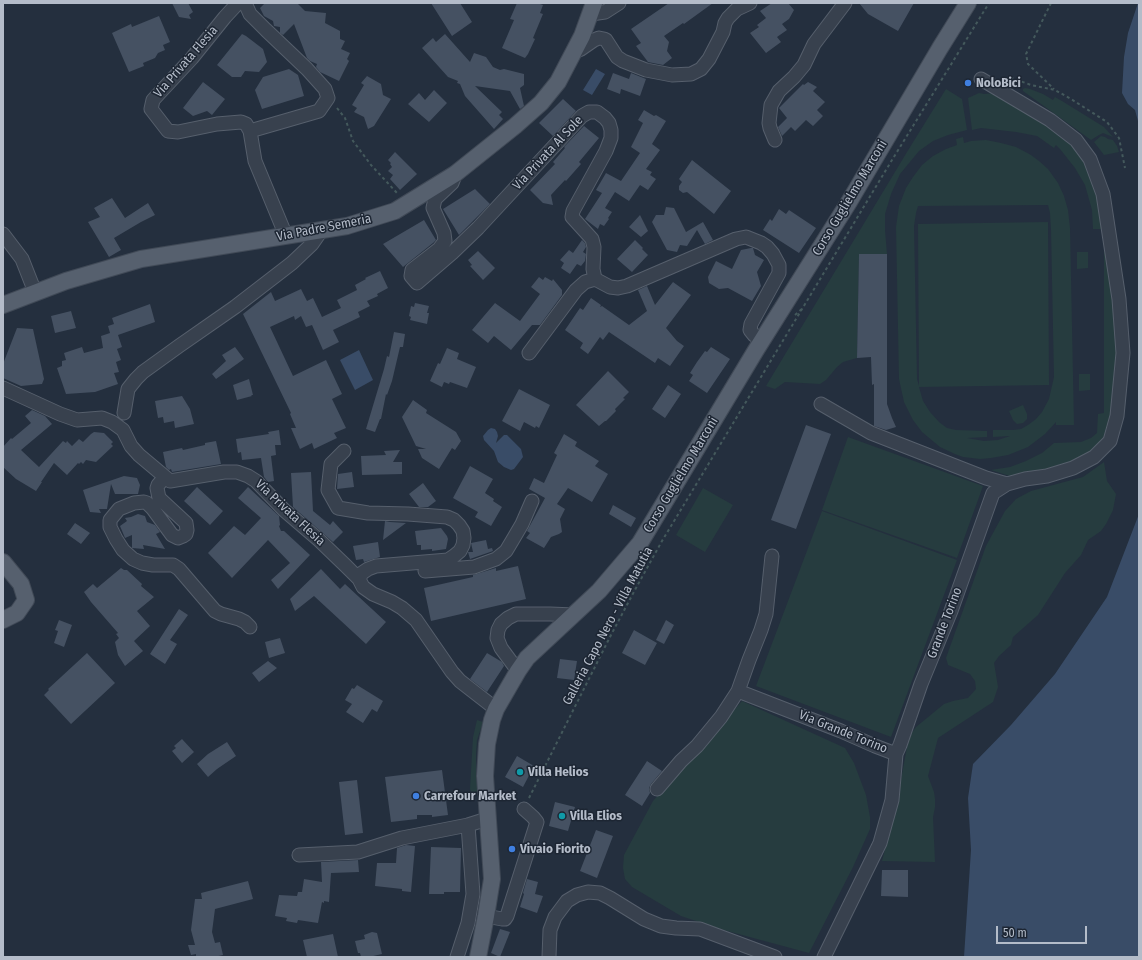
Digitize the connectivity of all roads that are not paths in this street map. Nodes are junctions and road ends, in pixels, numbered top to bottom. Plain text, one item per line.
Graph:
1 (238, 3) edge
2 (245, 3) edge
3 (619, 3) edge
4 (750, 3) edge
5 (845, 3) edge
6 (968, 3) edge
7 (592, 9) edge
8 (574, 52) junction
9 (981, 79) dead end
10 (250, 131) junction
11 (775, 140) dead end
12 (455, 174) junction
13 (321, 230) junction
14 (3, 234) edge
15 (286, 236) junction
16 (595, 279) junction
17 (35, 292) junction
18 (3, 304) edge
19 (762, 341) junction
20 (529, 353) dead end
21 (3, 388) edge
22 (821, 404) dead end
23 (124, 413) dead end
24 (344, 451) dead end
25 (165, 477) junction
26 (1007, 484) junction
27 (532, 501) dead end
28 (772, 556) dead end
29 (3, 562) edge
30 (361, 583) junction
31 (574, 615) junction
32 (3, 620) edge
33 (250, 627) dead end
34 (518, 671) junction
35 (738, 691) junction
36 (496, 709) junction
37 (896, 754) junction
38 (657, 789) dead end
39 (524, 809) road end
40 (488, 820) junction
41 (468, 825) junction
42 (299, 855) dead end
43 (486, 916) junction
44 (457, 957) edge
45 (478, 957) edge
46 (549, 957) edge
47 (775, 957) edge
48 (824, 957) edge

1 - 10 street, Via Privata Flesia
2 - 10 street
3 - 7 street
4 - 8 street
5 - 11 street
6 - 19 main road, Corso Guglielmo Marconi
7 - 8 main road, Via Padre Semeria
8 - 12 main road, Via Padre Semeria
9 - 26 street
10 - 15 street
12 - 13 main road, Via Padre Semeria
12 - 16 street, Via Privata Al Sole
13 - 15 main road, Via Padre Semeria
13 - 23 street
14 - 17 street
15 - 17 main road, Via Padre Semeria
16 - 19 street
16 - 20 street
17 - 18 main road, Via Padre Semeria
19 - 31 main road, Corso Guglielmo Marconi
21 - 25 street
22 - 26 street
24 - 30 street
25 - 30 street, Via Privata Flesia
25 - 33 street
26 - 37 street, Grande Torino
27 - 30 street
28 - 35 street
29 - 32 main road
30 - 36 street, Via Privata Flesia
31 - 34 main road, Corso Guglielmo Marconi
31 - 34 street
34 - 36 main road, Corso Guglielmo Marconi
35 - 37 street, Via Grande Torino
35 - 38 street
36 - 40 main road, Corso Guglielmo Marconi
37 - 48 street, Via Grande Torino
39 - 43 street
40 - 41 street
40 - 43 main road, Corso Guglielmo Marconi
41 - 42 street
41 - 44 street
43 - 45 main road, Corso Guglielmo Marconi
46 - 47 street

